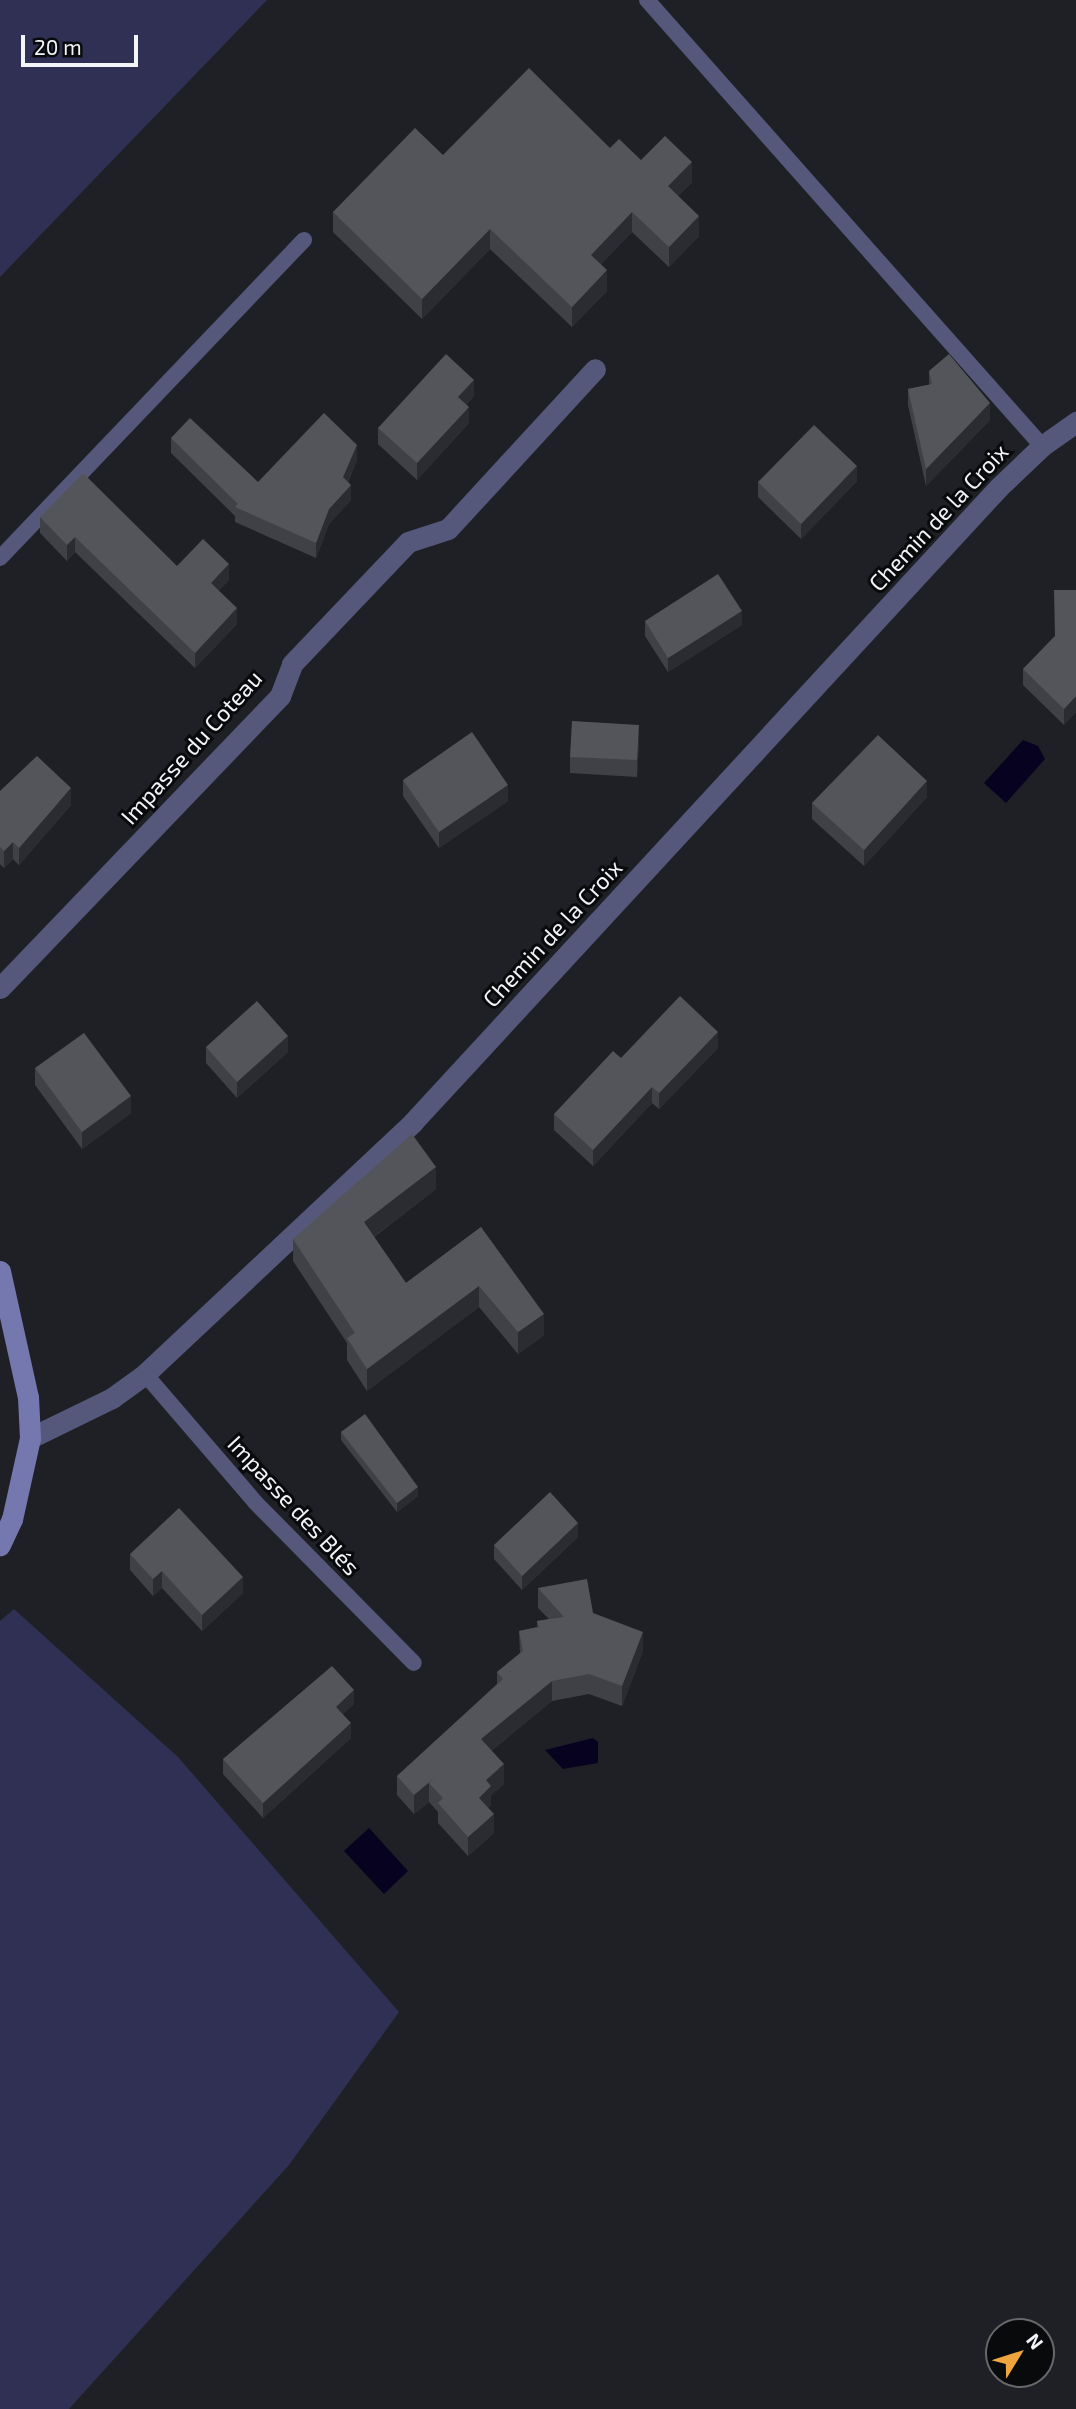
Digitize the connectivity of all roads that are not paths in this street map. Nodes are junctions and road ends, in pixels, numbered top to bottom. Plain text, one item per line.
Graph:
1 (647, 0) edge
2 (304, 240) dead end
3 (595, 369) dead end
4 (1076, 422) edge
5 (1042, 446) junction
6 (0, 558) edge
7 (0, 988) edge
8 (0, 1271) edge
9 (145, 1374) junction
10 (30, 1438) junction
11 (0, 1545) edge
12 (414, 1663) dead end

1 - 5 lane
2 - 6 lane
3 - 7 street, Impasse du Coteau
4 - 5 street, Chemin de la Croix
5 - 9 street, Chemin de la Croix
8 - 10 main road
9 - 10 street, Chemin de la Croix
9 - 12 lane, Impasse des Blés
10 - 11 main road

